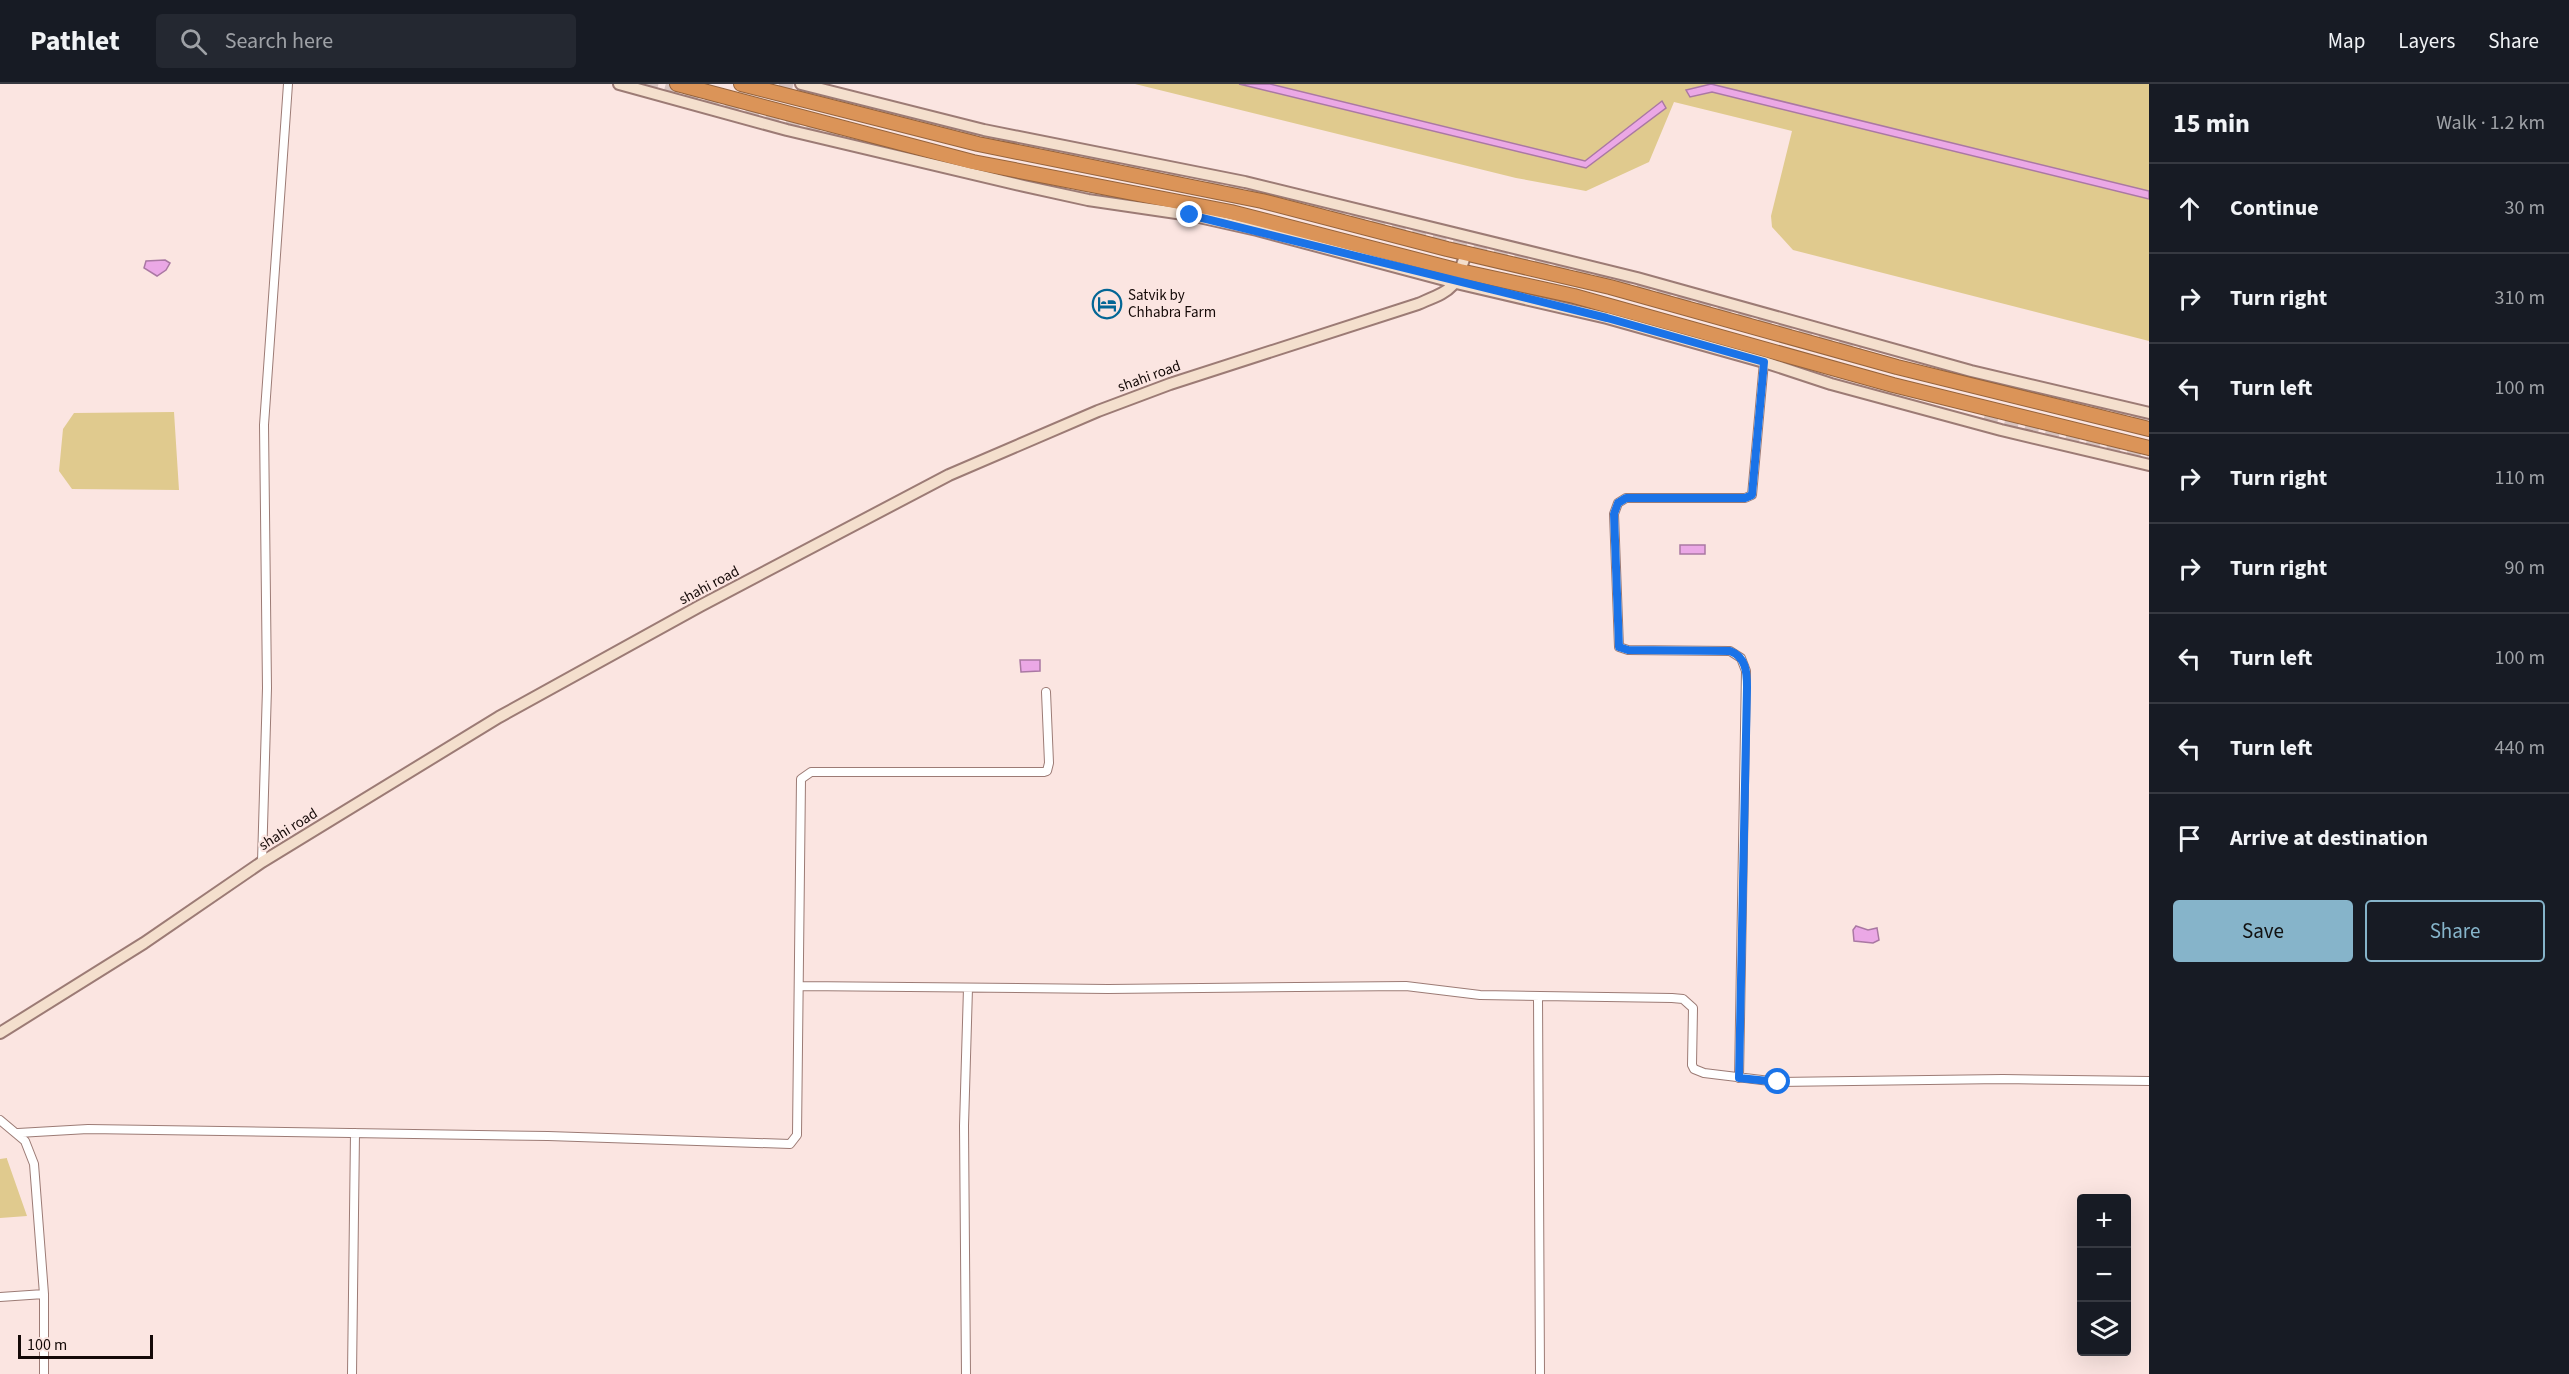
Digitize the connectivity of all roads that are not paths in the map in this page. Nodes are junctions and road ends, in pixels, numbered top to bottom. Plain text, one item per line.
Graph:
1 (288, 84) edge
2 (619, 84) edge
3 (677, 84) edge
4 (741, 84) edge
5 (801, 84) edge
6 (1466, 254) junction
7 (1458, 277) junction
8 (1764, 362) junction
9 (2149, 413) edge
10 (2149, 429) edge
11 (2149, 448) edge
12 (2149, 465) edge
13 (1046, 692) dead end
14 (262, 862) junction
15 (800, 986) junction
16 (968, 988) junction
17 (1538, 997) junction
18 (0, 1033) edge
19 (1739, 1078) junction
20 (2149, 1081) edge
21 (2, 1123) edge
22 (18, 1133) junction
23 (355, 1133) junction
24 (44, 1294) junction
25 (0, 1297) edge
26 (44, 1374) edge
27 (352, 1374) edge
28 (966, 1374) edge
29 (1540, 1374) edge

1 - 14 street
2 - 7 street
3 - 7 highway
4 - 6 highway
5 - 9 street
6 - 7 street
6 - 10 highway
7 - 8 street
7 - 11 highway
7 - 14 street, shahi road
8 - 12 street
8 - 19 street
13 - 15 street
14 - 18 street, shahi road
15 - 16 street
15 - 23 street
16 - 17 street
16 - 28 street
17 - 19 street
17 - 29 street
19 - 20 street
21 - 22 street
22 - 23 street
22 - 24 street
23 - 27 street
24 - 25 street
24 - 26 street

